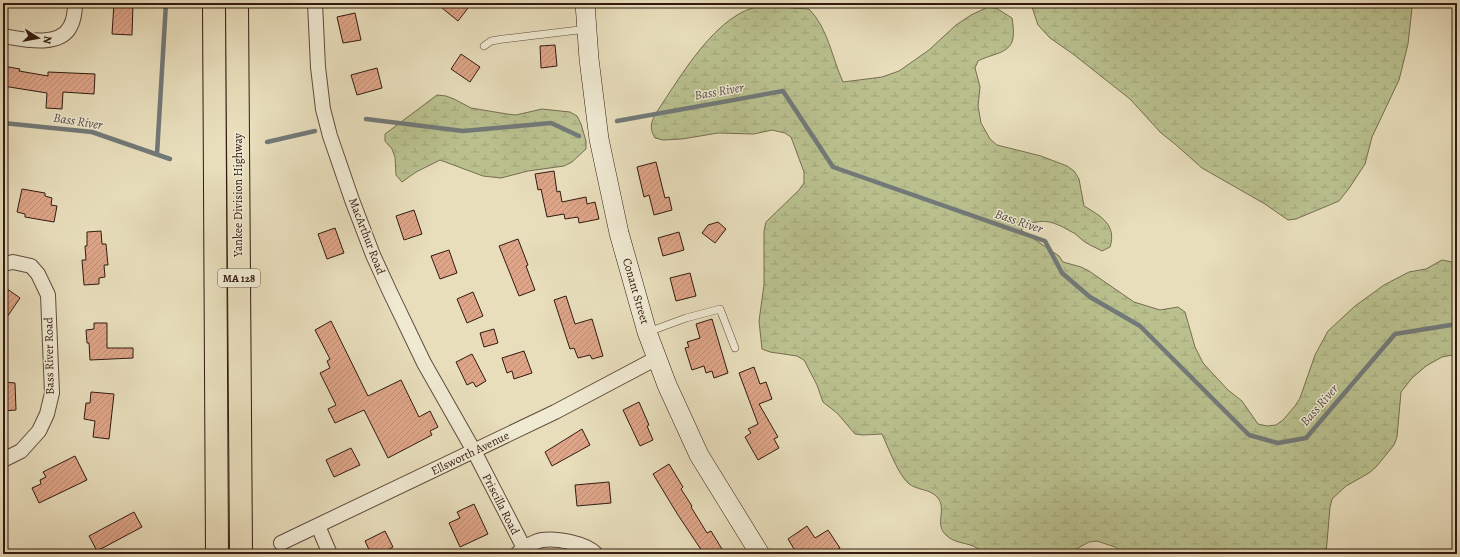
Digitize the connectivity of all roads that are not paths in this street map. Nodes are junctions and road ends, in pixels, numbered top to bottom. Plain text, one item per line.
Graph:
1 (75, 3) edge
2 (214, 3) edge
3 (237, 3) edge
4 (315, 3) edge
5 (585, 3) edge
6 (587, 29) junction
7 (3, 36) edge
8 (484, 46) dead end
9 (3, 264) edge
10 (647, 332) junction
11 (735, 348) dead end
12 (657, 358) junction
13 (474, 451) junction
14 (3, 460) edge
15 (318, 526) junction
16 (281, 543) dead end
17 (521, 551) edge
18 (217, 554) edge
19 (241, 554) edge
20 (330, 554) edge
21 (596, 554) edge
22 (760, 554) edge

1 - 7 street
2 - 18 highway, Yankee Division Highway / MA 128
3 - 19 highway, Yankee Division Highway / MA 128
4 - 13 street, MacArthur Road
5 - 6 main road, Conant Street
6 - 8 lane
6 - 10 main road, Conant Street
9 - 14 street, Bass River Road
10 - 11 lane
10 - 12 main road, Conant Street
12 - 13 street, Ellsworth Avenue
12 - 22 main road, Conant Street
13 - 15 street, Ellsworth Avenue
13 - 17 street, Priscilla Road
15 - 16 street, Ellsworth Avenue
15 - 20 street
17 - 21 street

